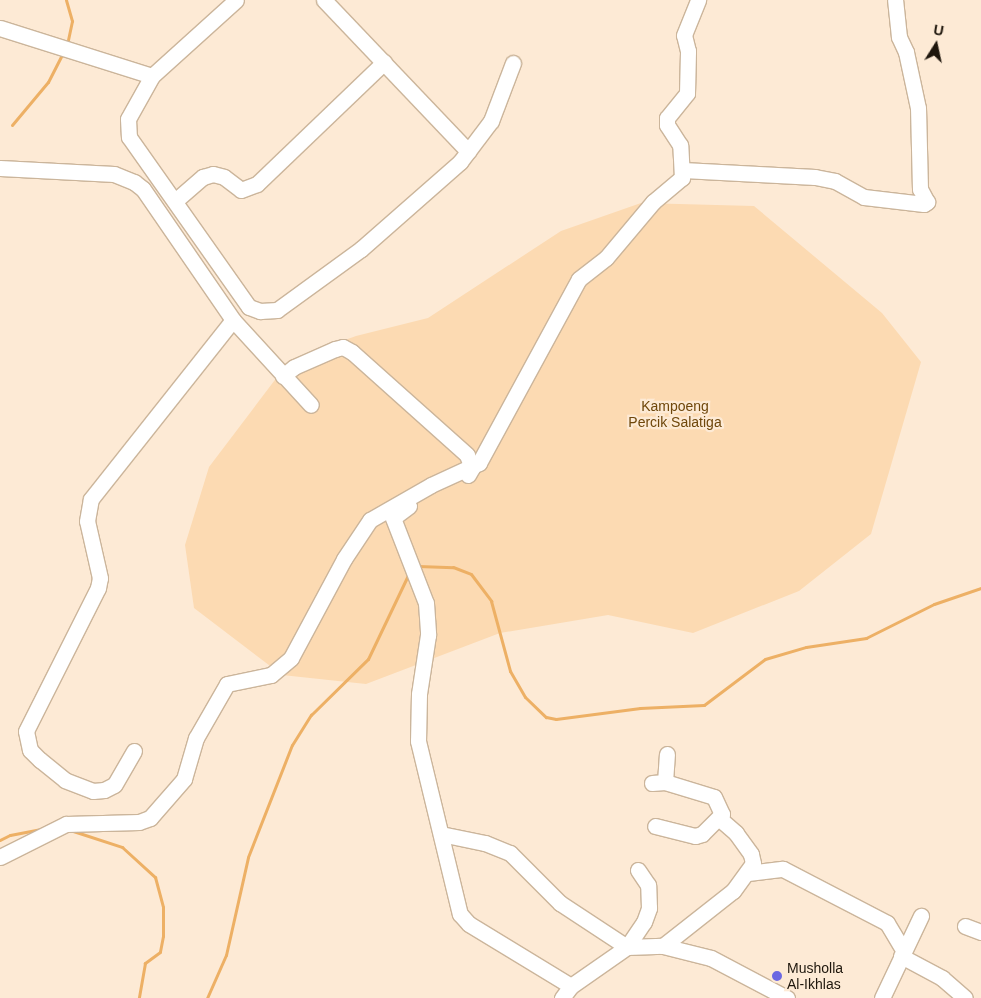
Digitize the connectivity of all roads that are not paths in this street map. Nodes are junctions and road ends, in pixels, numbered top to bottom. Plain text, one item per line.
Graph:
1 (236, 0) edge
2 (324, 0) edge
3 (698, 0) edge
4 (895, 0) edge
5 (0, 28) edge
6 (384, 62) junction
7 (513, 63) dead end
8 (152, 76) junction
9 (468, 151) junction
10 (0, 168) edge
11 (683, 170) junction
12 (175, 201) junction
13 (233, 320) junction
14 (283, 376) junction
15 (311, 405) dead end
16 (472, 468) junction
17 (134, 751) dead end
18 (667, 754) dead end
19 (720, 819) junction
20 (655, 826) dead end
21 (441, 834) junction
22 (0, 857) edge
23 (638, 870) dead end
24 (748, 873) junction
25 (921, 916) dead end
26 (966, 926) dead end
27 (981, 932) edge
28 (663, 946) junction
29 (627, 947) junction
30 (903, 953) junction
31 (566, 992) edge
32 (765, 993) edge
33 (787, 998) edge
34 (882, 998) edge
35 (965, 998) edge

1 - 8 street
2 - 6 street
3 - 11 street
4 - 11 street
5 - 8 street
6 - 9 street
6 - 12 street
7 - 9 street
8 - 12 street
9 - 12 street
10 - 13 street
11 - 16 street
13 - 14 street
13 - 17 street
14 - 15 street
14 - 16 street
16 - 21 street
16 - 22 street
18 - 19 street
19 - 20 street
19 - 24 street
21 - 29 street
21 - 31 street
23 - 29 street
24 - 28 street
24 - 30 street
25 - 30 street
26 - 27 street
28 - 29 street
28 - 32 street
29 - 31 street
30 - 34 street
30 - 35 street
32 - 33 street

